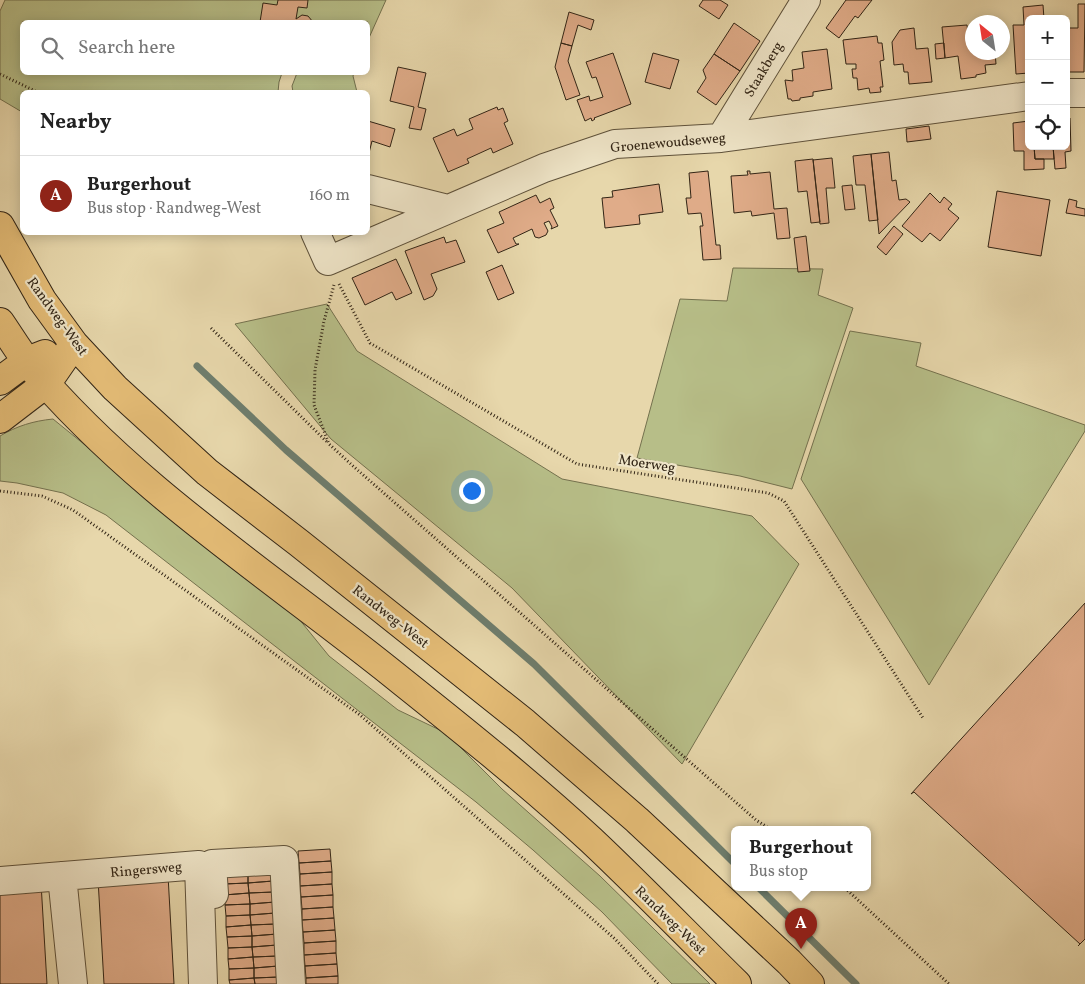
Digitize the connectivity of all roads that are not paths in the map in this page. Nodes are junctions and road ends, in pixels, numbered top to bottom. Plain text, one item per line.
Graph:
1 (806, 0) edge
2 (1070, 93) edge
3 (1085, 94) edge
4 (1025, 97) edge
5 (721, 138) junction
6 (370, 190) edge
7 (448, 209) junction
8 (0, 226) edge
9 (316, 235) edge
10 (0, 322) edge
11 (74, 344) junction
12 (27, 361) junction
13 (0, 381) edge
14 (46, 383) junction
15 (0, 419) edge
16 (62, 876) junction
17 (0, 881) edge
18 (73, 984) edge
19 (203, 984) edge
20 (219, 984) edge
21 (291, 984) edge
22 (737, 984) edge
23 (810, 984) edge

1 - 5 street, Staakberg
2 - 3 street
4 - 5 street, Groenewoudseweg
5 - 7 street, Groenewoudseweg
6 - 7 street
7 - 9 street, Groenewoudseweg
8 - 11 main road, Randweg-West
10 - 12 main road, Randweg-West
11 - 12 main road
11 - 14 main road
11 - 23 main road, Randweg-West
12 - 13 main road
12 - 14 main road, Randweg-West
14 - 15 main road
14 - 22 main road, Randweg-West
16 - 17 street, Ringersweg
16 - 18 street
16 - 19 street, Ringersweg
20 - 21 street

